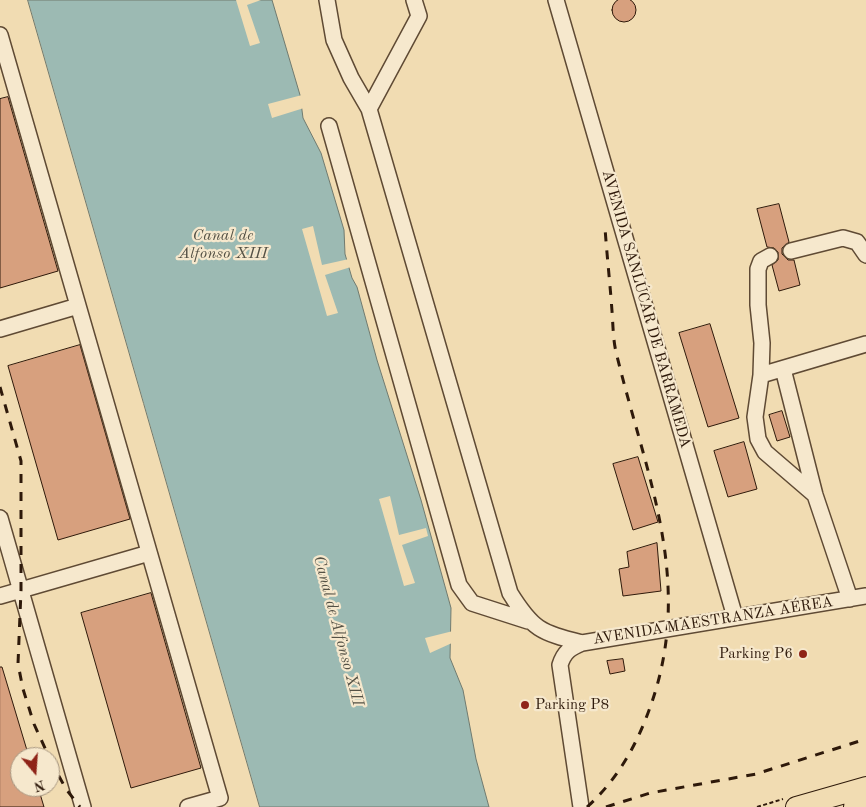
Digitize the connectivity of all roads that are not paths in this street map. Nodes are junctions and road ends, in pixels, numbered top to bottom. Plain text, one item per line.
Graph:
1 (327, 0) edge
2 (414, 0) edge
3 (556, 0) edge
4 (0, 34) edge
5 (3, 59) edge
6 (369, 109) junction
7 (329, 126) dead end
8 (791, 251) dead end
9 (866, 255) edge
10 (770, 256) dead end
11 (78, 306) junction
12 (0, 329) edge
13 (866, 344) edge
14 (783, 369) junction
15 (761, 375) junction
16 (815, 495) junction
17 (0, 518) edge
18 (149, 553) junction
19 (21, 590) junction
20 (0, 596) edge
21 (866, 596) edge
22 (850, 599) junction
23 (735, 617) junction
24 (528, 621) junction
25 (582, 643) junction
26 (866, 787) edge
27 (866, 804) edge
28 (83, 807) edge
29 (188, 807) edge
30 (581, 807) edge
31 (796, 807) edge
32 (854, 807) edge

1 - 6 street
2 - 6 street
3 - 23 street, AVENIDA SANLÚCAR DE BARRAMEDA
4 - 5 street
5 - 11 street
6 - 24 street
7 - 24 street
8 - 9 street
10 - 15 street
11 - 12 street
11 - 18 street
13 - 14 street
14 - 15 street
14 - 16 street
15 - 16 street
16 - 22 street
17 - 19 street
18 - 19 street
18 - 29 street
19 - 20 street
19 - 28 street
21 - 22 street, AVENIDA MAESTRANZA AÉREA
22 - 23 street, AVENIDA MAESTRANZA AÉREA
23 - 25 street, AVENIDA MAESTRANZA AÉREA
24 - 25 street
25 - 30 street, AVENIDA MAESTRANZA AÉREA
26 - 31 main road
27 - 32 main road

